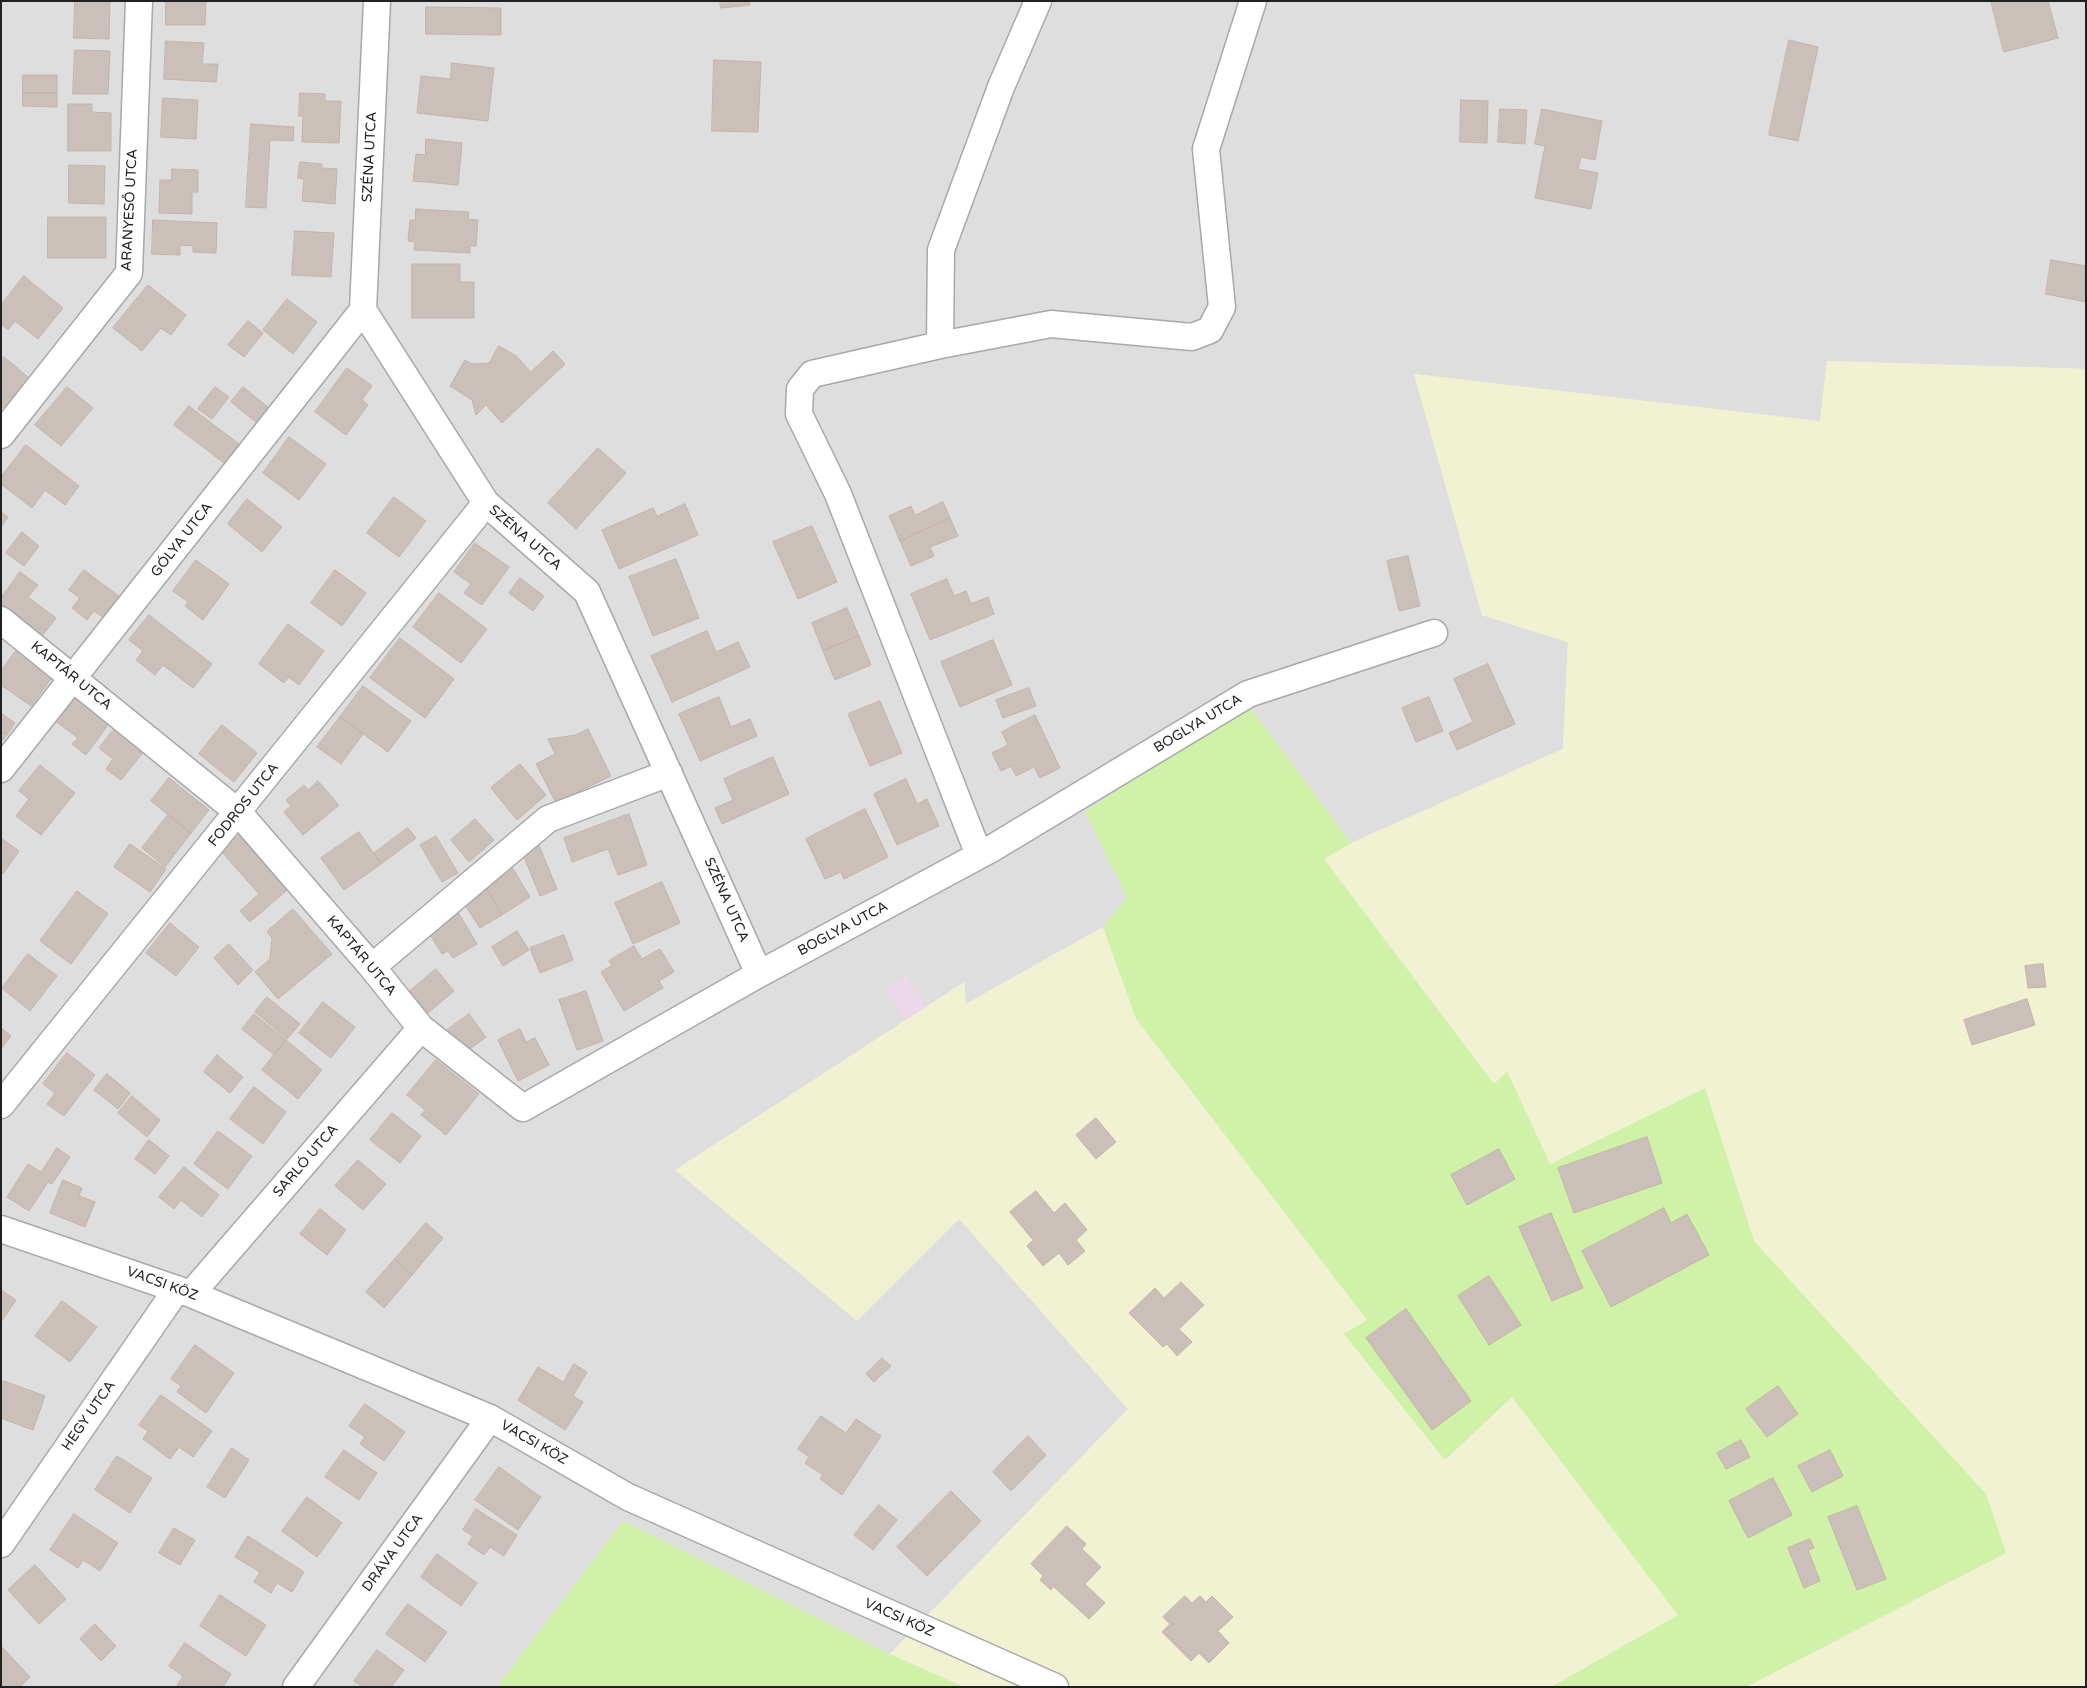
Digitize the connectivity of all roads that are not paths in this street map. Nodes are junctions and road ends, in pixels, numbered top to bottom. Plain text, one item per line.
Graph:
1 (139, 1) edge
2 (377, 1) edge
3 (1038, 1) edge
4 (1253, 1) edge
5 (363, 310) junction
6 (940, 345) junction
7 (1, 435) edge
8 (486, 503) junction
9 (1, 620) edge
10 (1434, 633) dead end
11 (73, 678) junction
12 (1, 769) edge
13 (669, 773) junction
14 (238, 812) junction
15 (980, 855) junction
16 (372, 967) junction
17 (759, 974) junction
18 (421, 1028) junction
19 (1, 1106) edge
20 (1, 1229) edge
21 (184, 1291) junction
22 (490, 1418) junction
23 (1, 1544) edge
24 (296, 1687) edge
25 (1055, 1687) edge

1 - 7 street, ARANYESŐ UTCA
2 - 5 street, SZÉNA UTCA
3 - 6 street
4 - 6 street
5 - 8 street, SZÉNA UTCA
5 - 11 street, GÓLYA UTCA
6 - 15 street
8 - 13 street, SZÉNA UTCA
8 - 14 street, FODROS UTCA
9 - 11 street, KAPTÁR UTCA
10 - 15 street, BOGLYA UTCA
11 - 12 street, GÓLYA UTCA
11 - 14 street, KAPTÁR UTCA
13 - 16 street
13 - 17 street, SZÉNA UTCA
14 - 16 street, KAPTÁR UTCA
14 - 19 street, FODROS UTCA
15 - 17 street, BOGLYA UTCA
16 - 18 street, KAPTÁR UTCA
17 - 18 street, KAPTÁR UTCA
18 - 21 street, SARLÓ UTCA
20 - 21 street, VACSI KÖZ
21 - 22 street, VACSI KÖZ
21 - 23 street, HEGY UTCA
22 - 24 street, DRÁVA UTCA
22 - 25 street, VACSI KÖZ

